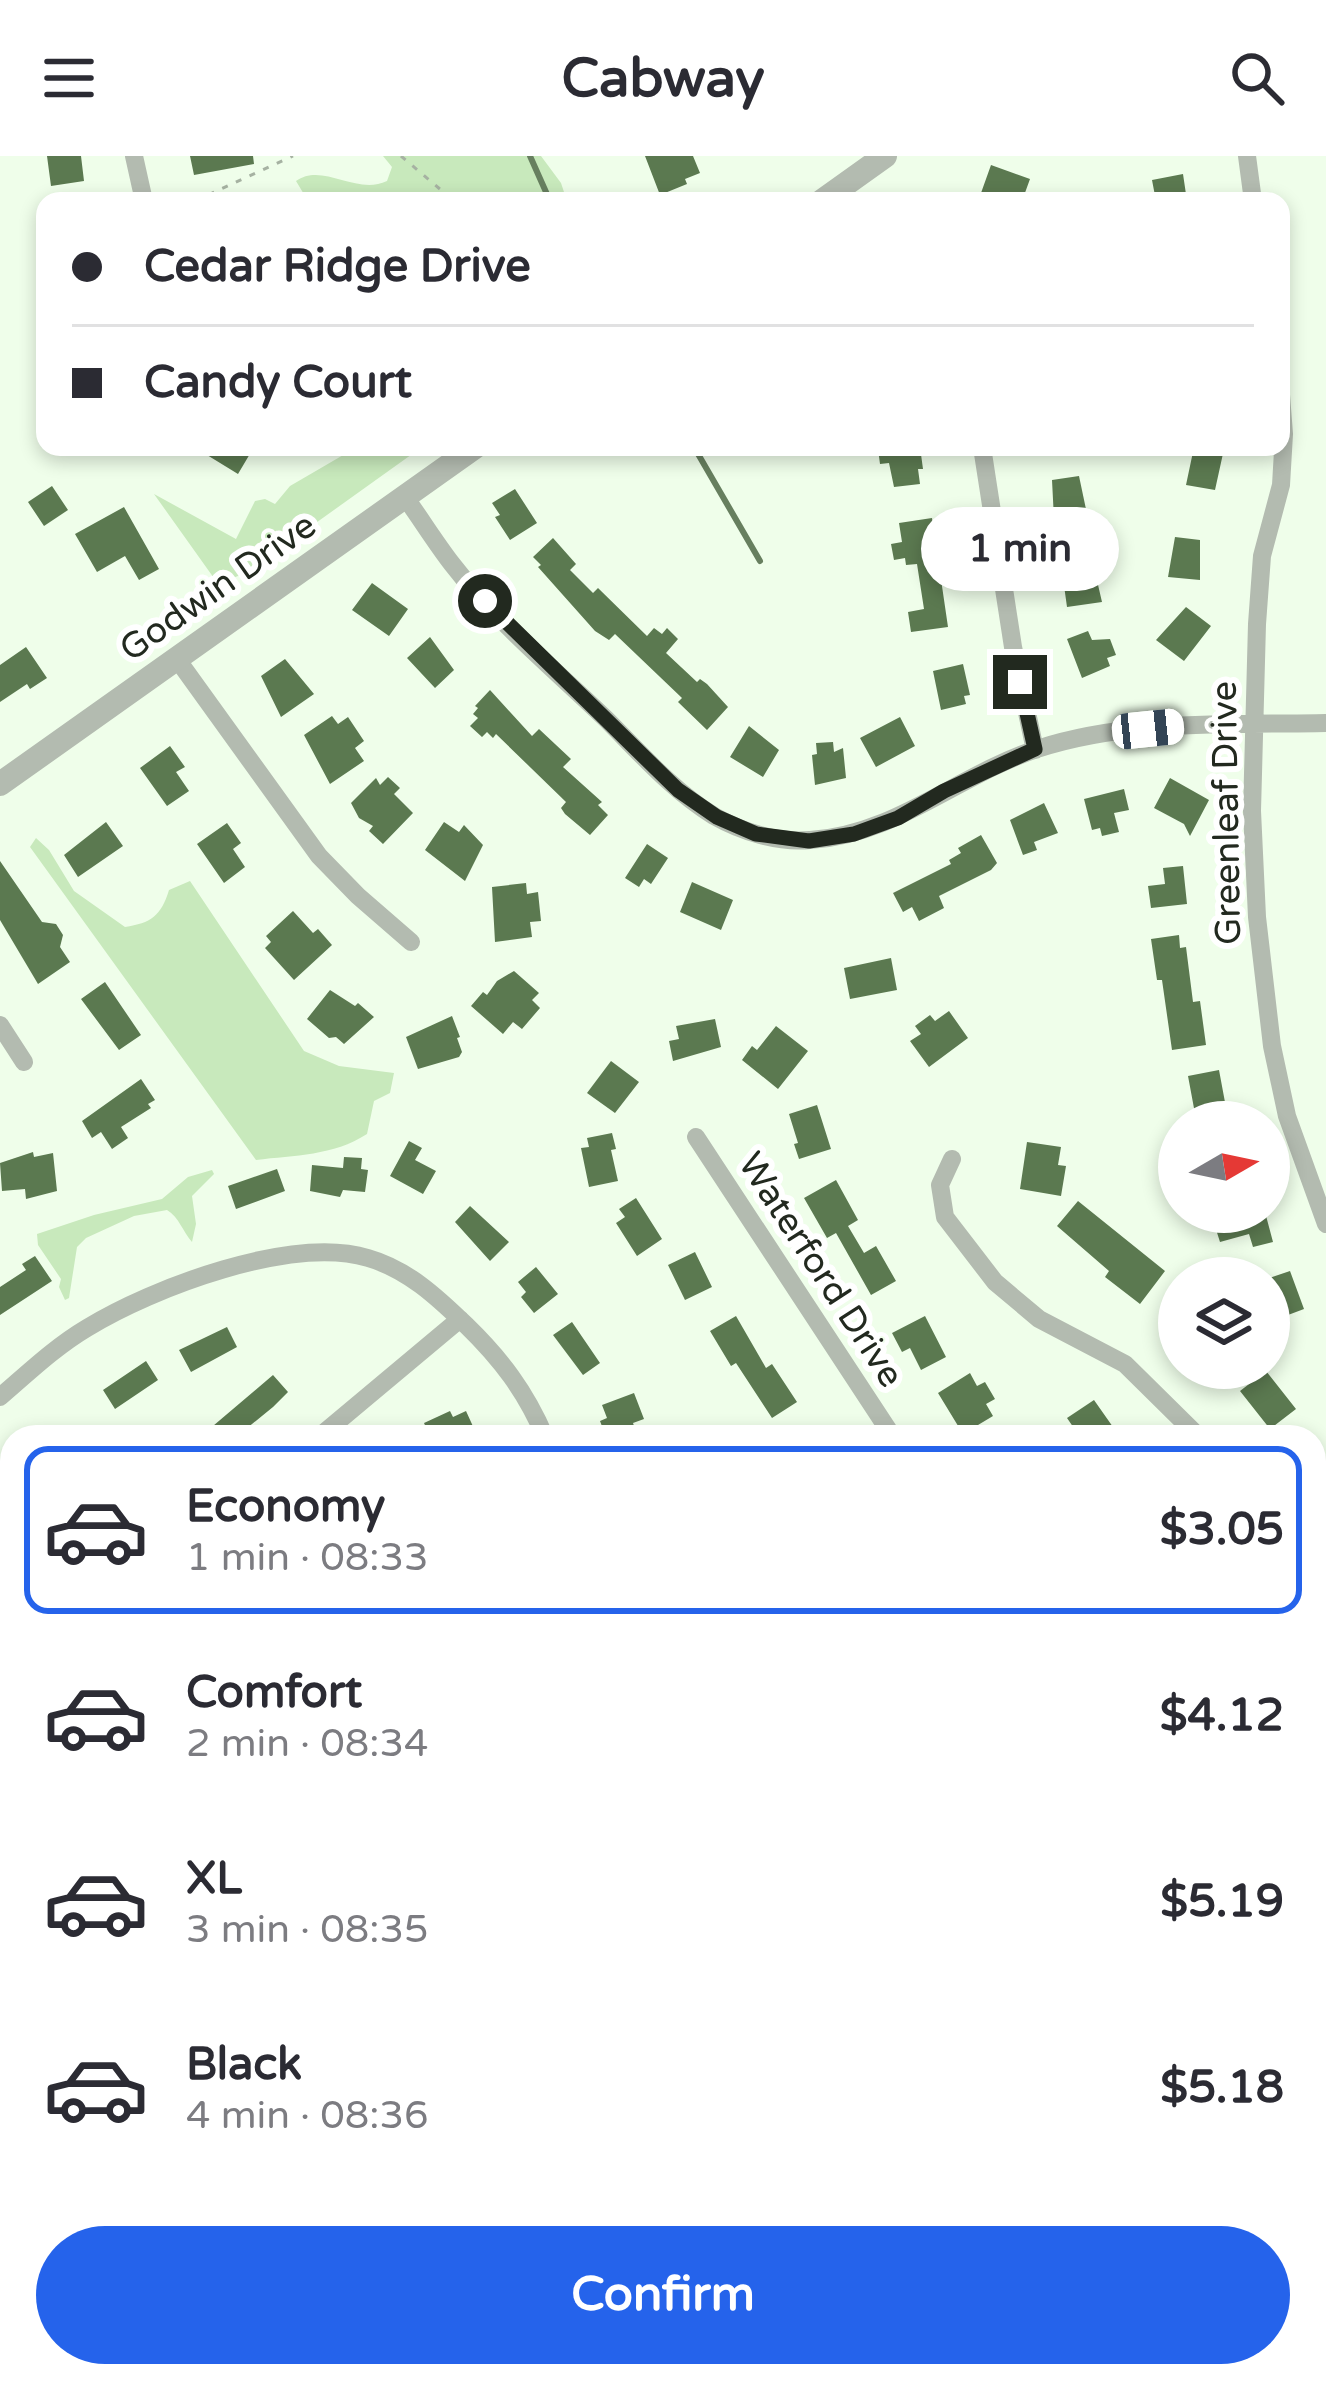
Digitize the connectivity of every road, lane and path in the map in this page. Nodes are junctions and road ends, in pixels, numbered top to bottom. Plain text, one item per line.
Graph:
1 (134, 156) edge
2 (293, 156) edge
3 (400, 156) edge
4 (885, 156) edge
5 (1247, 156) edge
6 (142, 192) edge
7 (215, 192) edge
8 (443, 192) edge
9 (835, 192) edge
10 (1252, 192) edge
11 (462, 456) edge
12 (983, 456) edge
13 (1283, 456) edge
14 (405, 496) junction
15 (176, 659) junction
16 (1253, 724) junction
17 (1326, 724) edge
18 (1035, 749) junction
19 (0, 784) edge
20 (411, 942) dead end
21 (0, 1025) edge
22 (24, 1061) dead end
23 (696, 1138) dead end
24 (952, 1159) dead end
25 (1326, 1224) edge
26 (460, 1319) junction
27 (0, 1396) edge
28 (333, 1425) edge
29 (539, 1425) edge
30 (885, 1425) edge
31 (1187, 1425) edge

1 - 6 street
2 - 7 path
3 - 8 path
4 - 9 street
5 - 10 street
11 - 14 street, Godwin Drive
12 - 18 street
13 - 16 street, Greenleaf Drive
14 - 15 street, Godwin Drive
14 - 18 street
15 - 19 street, Godwin Drive
15 - 20 street
16 - 17 street
16 - 18 street
16 - 25 street, Greenleaf Drive
21 - 22 street
23 - 30 street, Waterford Drive
24 - 31 street
26 - 27 street
26 - 28 street
26 - 29 street

